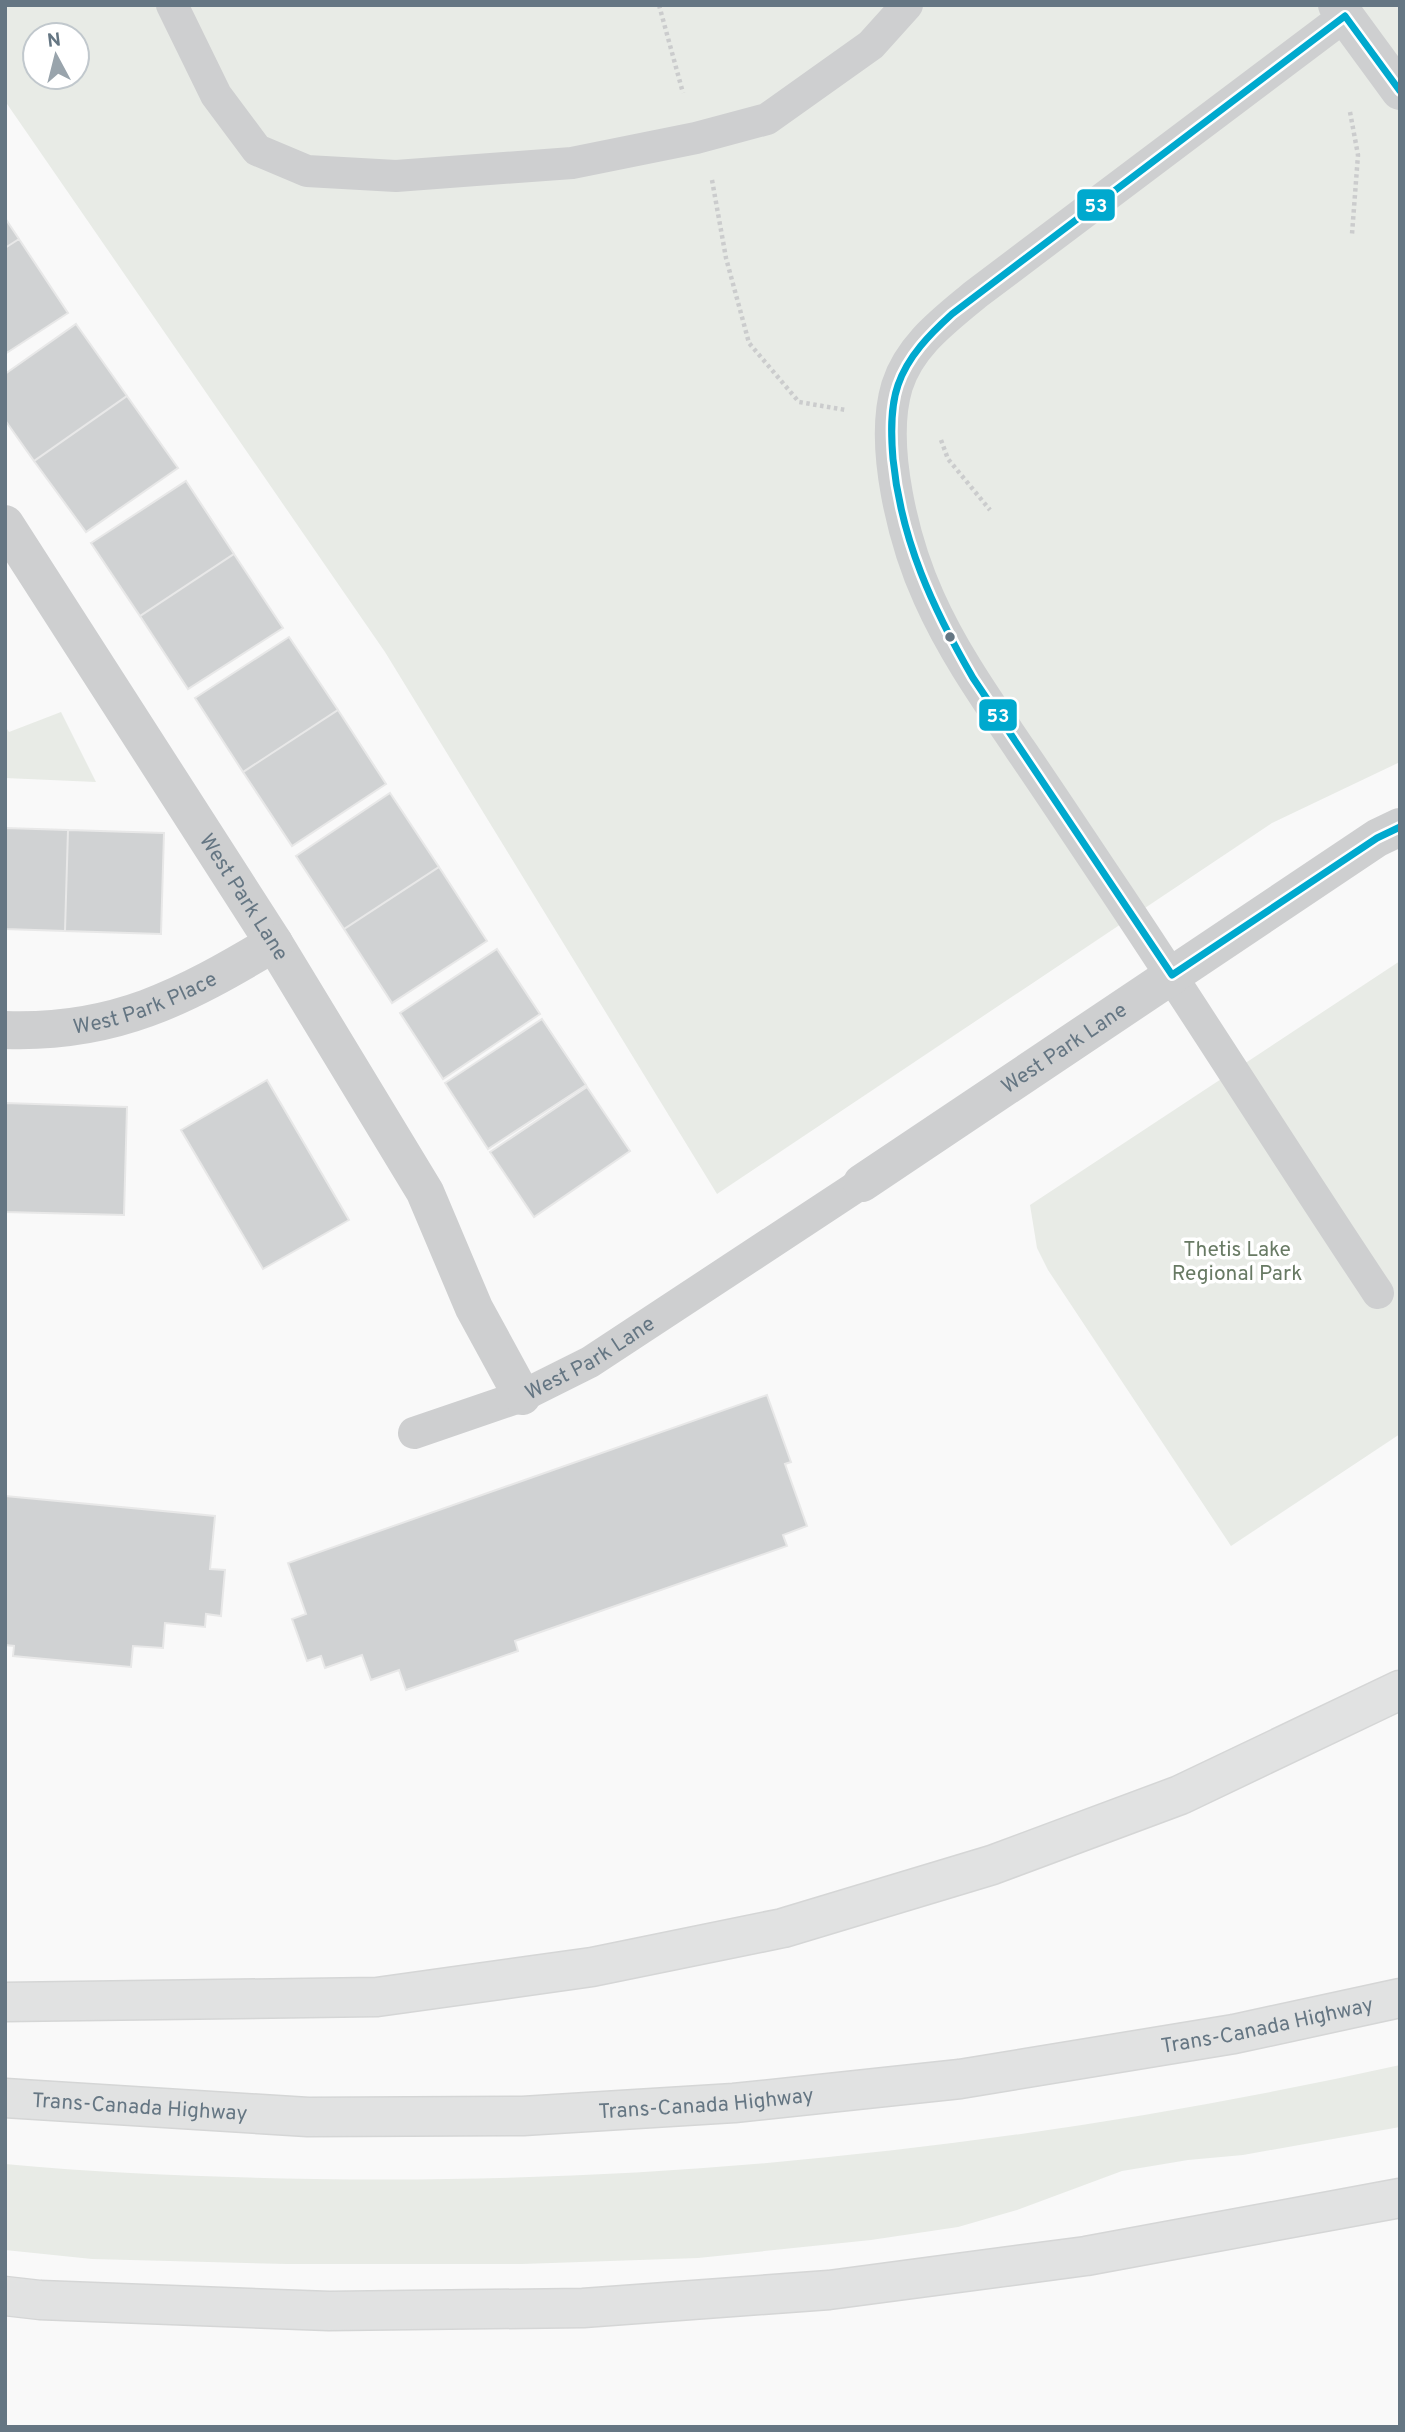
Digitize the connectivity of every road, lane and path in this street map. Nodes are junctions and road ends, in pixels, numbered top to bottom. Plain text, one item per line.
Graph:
1 (172, 5) edge
2 (659, 5) edge
3 (907, 5) edge
4 (1341, 11) edge
5 (1400, 91) edge
6 (1348, 105) dead end
7 (696, 138) junction
8 (1352, 234) dead end
9 (892, 419) junction
10 (990, 510) dead end
11 (5, 524) edge
12 (1400, 827) edge
13 (274, 943) junction
14 (1172, 975) junction
15 (5, 1030) edge
16 (862, 1183) joint
17 (1378, 1293) dead end
18 (522, 1396) junction
19 (414, 1433) dead end
20 (1400, 1690) edge
21 (1400, 1998) edge
22 (5, 2002) edge
23 (5, 2098) edge
24 (1400, 2197) edge
25 (5, 2296) edge

1 - 7 lane
2 - 7 path
3 - 7 lane
4 - 5 street
4 - 9 lane
6 - 8 path
7 - 9 path
9 - 10 path
9 - 14 lane
11 - 13 street, West Park Lane
12 - 14 street, West Park Lane
13 - 15 street, West Park Place
13 - 18 street, West Park Lane
14 - 16 street, West Park Lane
14 - 17 lane
16 - 18 lane, West Park Lane
18 - 19 lane
20 - 22 highway
21 - 23 highway, Trans-Canada Highway
24 - 25 highway

